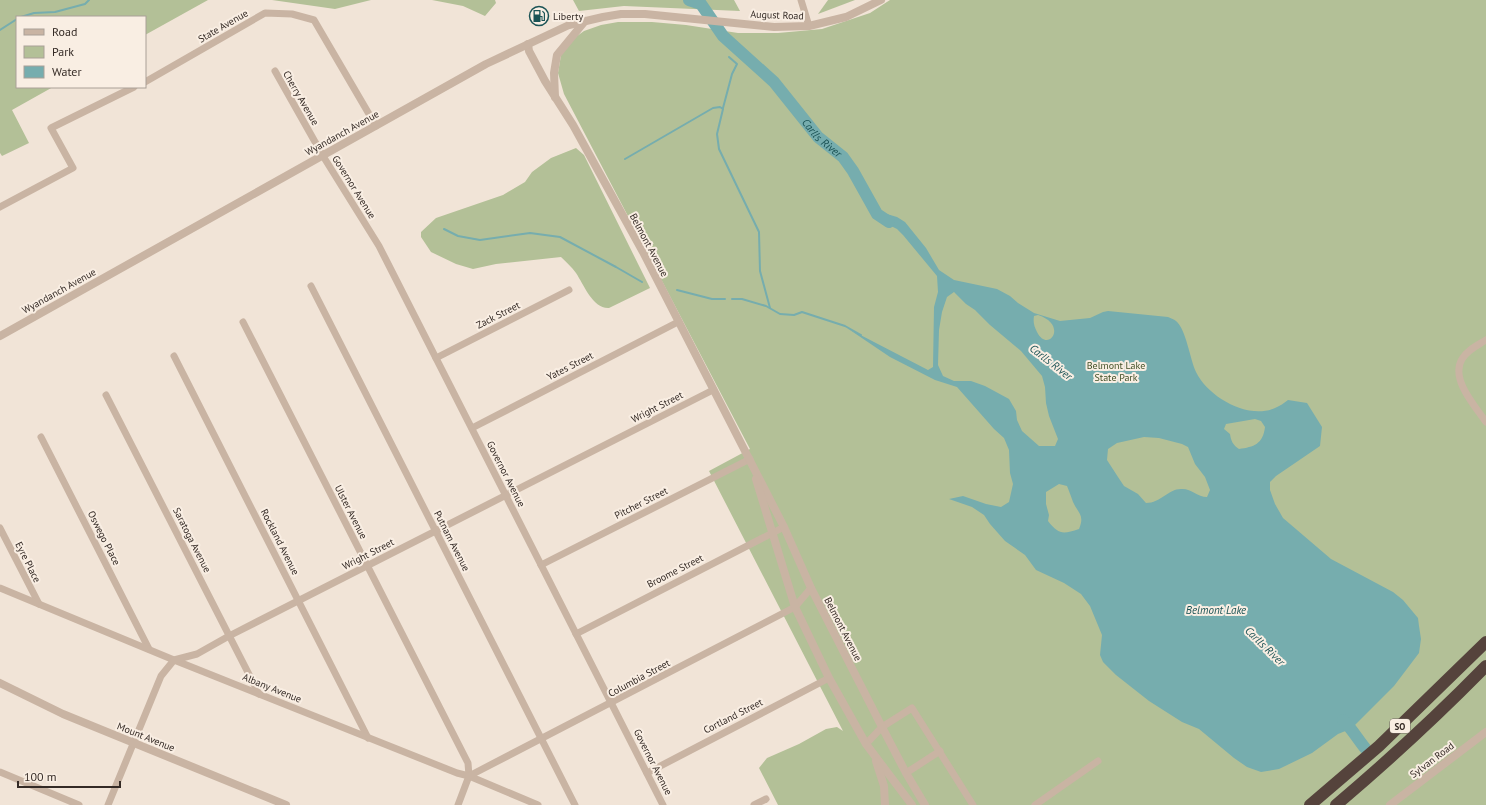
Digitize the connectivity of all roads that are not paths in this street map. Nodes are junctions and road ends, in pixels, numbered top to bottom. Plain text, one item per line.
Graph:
1 (801, 0) edge
2 (881, 0) edge
3 (585, 21) junction
4 (714, 21) joint
5 (809, 26) junction
6 (528, 44) junction
7 (275, 71) dead end
8 (146, 81) edge
9 (132, 88) edge
10 (556, 100) junction
11 (376, 126) junction
12 (322, 156) junction
13 (0, 207) edge
14 (311, 286) dead end
15 (569, 290) dead end
16 (243, 322) dead end
17 (678, 322) junction
18 (0, 336) edge
19 (1486, 340) edge
20 (174, 356) dead end
21 (436, 358) junction
22 (713, 390) junction
23 (106, 395) dead end
24 (1482, 412) edge
25 (1486, 422) edge
26 (472, 428) junction
27 (41, 437) dead end
28 (750, 459) junction
29 (506, 496) junction
30 (784, 527) junction
31 (0, 528) edge
32 (436, 531) junction
33 (772, 533) junction
34 (541, 565) junction
35 (368, 566) junction
36 (0, 588) edge
37 (812, 588) junction
38 (299, 601) junction
39 (39, 604) junction
40 (795, 607) junction
41 (1486, 633) edge
42 (576, 634) junction
43 (229, 636) junction
44 (1486, 642) edge
45 (149, 649) junction
46 (174, 660) junction
47 (1465, 662) junction
48 (1486, 666) edge
49 (829, 678) junction
50 (0, 683) edge
51 (259, 694) junction
52 (611, 704) junction
53 (882, 727) junction
54 (1486, 732) edge
55 (368, 738) junction
56 (542, 738) junction
57 (134, 743) junction
58 (866, 744) junction
59 (940, 751) junction
60 (874, 755) junction
61 (1098, 761) dead end
62 (0, 772) edge
63 (646, 772) junction
64 (906, 773) junction
65 (469, 776) junction
66 (894, 782) junction
67 (766, 799) dead end
68 (1392, 803) edge
69 (74, 804) edge
70 (108, 805) edge
71 (286, 805) edge
72 (458, 805) edge
73 (538, 805) edge
74 (575, 805) edge
75 (663, 805) edge
76 (754, 805) edge
77 (885, 805) edge
78 (912, 805) edge
79 (924, 805) edge
80 (973, 805) edge
81 (1035, 805) edge
82 (1310, 805) edge
83 (1336, 805) edge

1 - 5 street
2 - 5 street, August Road
3 - 4 street, Wyandanch Avenue
3 - 6 street, Wyandanch Avenue
3 - 10 street
4 - 5 street, August Road
6 - 10 street, Belmont Avenue
6 - 11 street, Wyandanch Avenue
7 - 12 street, Cherry Avenue
8 - 11 street, State Avenue
9 - 13 street
10 - 17 street, Belmont Avenue
11 - 12 street, Wyandanch Avenue
12 - 18 street, Wyandanch Avenue
12 - 21 street, Governor Avenue
14 - 32 street, Putnam Avenue
15 - 21 street, Zack Street
16 - 35 street, Ulster Avenue
17 - 22 street, Belmont Avenue
17 - 26 street, Yates Street
19 - 24 street
20 - 38 street, Rockland Avenue
21 - 26 street, Governor Avenue
22 - 28 street, Belmont Avenue
22 - 29 street, Wright Street
23 - 43 street, Saratoga Avenue
24 - 25 street
26 - 29 street, Governor Avenue
27 - 45 street, Oswego Place
28 - 30 street, Belmont Avenue
28 - 33 street, Belmont Avenue
28 - 34 street, Pitcher Street
29 - 32 street, Wright Street
29 - 34 street, Governor Avenue
30 - 33 street, Broome Street
30 - 37 street, Belmont Avenue
31 - 39 street, Eyre Place
32 - 35 street, Wright Street
32 - 56 street, Putnam Avenue
33 - 40 street, Belmont Avenue
33 - 42 street, Broome Street
34 - 42 street, Governor Avenue
35 - 38 street, Wright Street
35 - 65 street, Ulster Avenue
36 - 39 street, Albany Avenue
37 - 40 street, Columbia Street
37 - 53 street, Belmont Avenue
38 - 43 street, Wright Street
38 - 55 street, Rockland Avenue
39 - 45 street, Albany Avenue
40 - 49 street, Belmont Avenue
40 - 52 street, Columbia Street
41 - 47 highway
42 - 52 street, Governor Avenue
43 - 46 street, Wright Street
43 - 51 street, Saratoga Avenue
44 - 47 highway, SO
45 - 46 street, Albany Avenue
46 - 51 street, Albany Avenue
46 - 57 street
47 - 82 highway, SO
48 - 83 highway, SO
49 - 58 street, Belmont Avenue
49 - 63 street, Cortland Street
50 - 57 street, Mount Avenue
51 - 55 street, Albany Avenue
52 - 56 street, Columbia Street
52 - 63 street, Governor Avenue
53 - 58 street
53 - 59 street
53 - 64 street, Belmont Avenue
54 - 68 street, Sylvan Road
55 - 65 street, Albany Avenue
56 - 65 street, Columbia Street
56 - 74 street, Putnam Avenue
57 - 70 street
57 - 71 street, Mount Avenue
58 - 60 street, Belmont Avenue
59 - 64 street
59 - 80 street
60 - 66 street, Belmont Avenue
60 - 77 street
61 - 81 street
62 - 69 street
63 - 75 street, Governor Avenue
64 - 66 street
64 - 79 street, Belmont Avenue
65 - 72 street
65 - 73 street, Albany Avenue
66 - 78 street, Belmont Avenue
67 - 76 street

